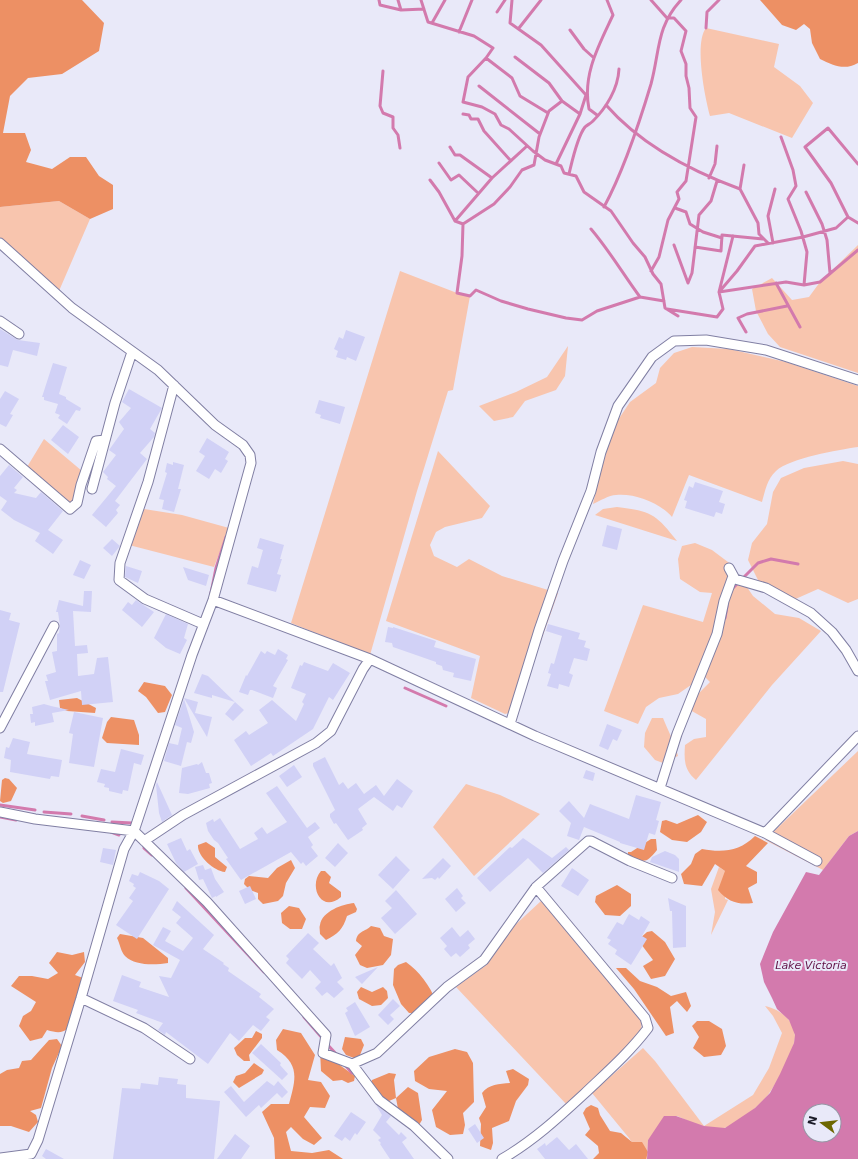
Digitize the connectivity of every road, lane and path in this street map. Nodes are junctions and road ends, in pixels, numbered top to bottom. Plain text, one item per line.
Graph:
1 (0, 243) edge
2 (0, 321) edge
3 (19, 334) dead end
4 (132, 352) junction
5 (858, 380) edge
6 (174, 385) junction
7 (105, 440) junction
8 (0, 449) edge
9 (92, 489) dead end
10 (213, 600) junction
11 (204, 624) junction
12 (54, 626) dead end
13 (370, 659) junction
14 (858, 671) edge
15 (510, 724) junction
16 (0, 728) edge
17 (858, 736) edge
18 (660, 788) junction
19 (0, 812) edge
20 (134, 831) junction
21 (765, 833) junction
22 (144, 841) junction
23 (816, 861) dead end
24 (672, 878) dead end
25 (536, 887) junction
26 (81, 998) junction
27 (190, 1059) dead end
28 (352, 1064) junction
29 (0, 1158) edge
30 (448, 1159) edge
31 (502, 1159) edge

1 - 4 street
2 - 3 street
4 - 6 street
4 - 7 street
5 - 15 street
6 - 10 street
6 - 11 street
7 - 8 street
7 - 9 street
10 - 11 street
10 - 13 street
11 - 20 street
12 - 16 street
13 - 15 street
13 - 22 street
14 - 18 street
15 - 18 street
17 - 21 street
18 - 21 street
19 - 20 street
20 - 22 street
20 - 26 street
21 - 23 street
22 - 28 street
24 - 25 street
25 - 28 street
25 - 31 street
26 - 27 street
26 - 29 street
28 - 30 street

